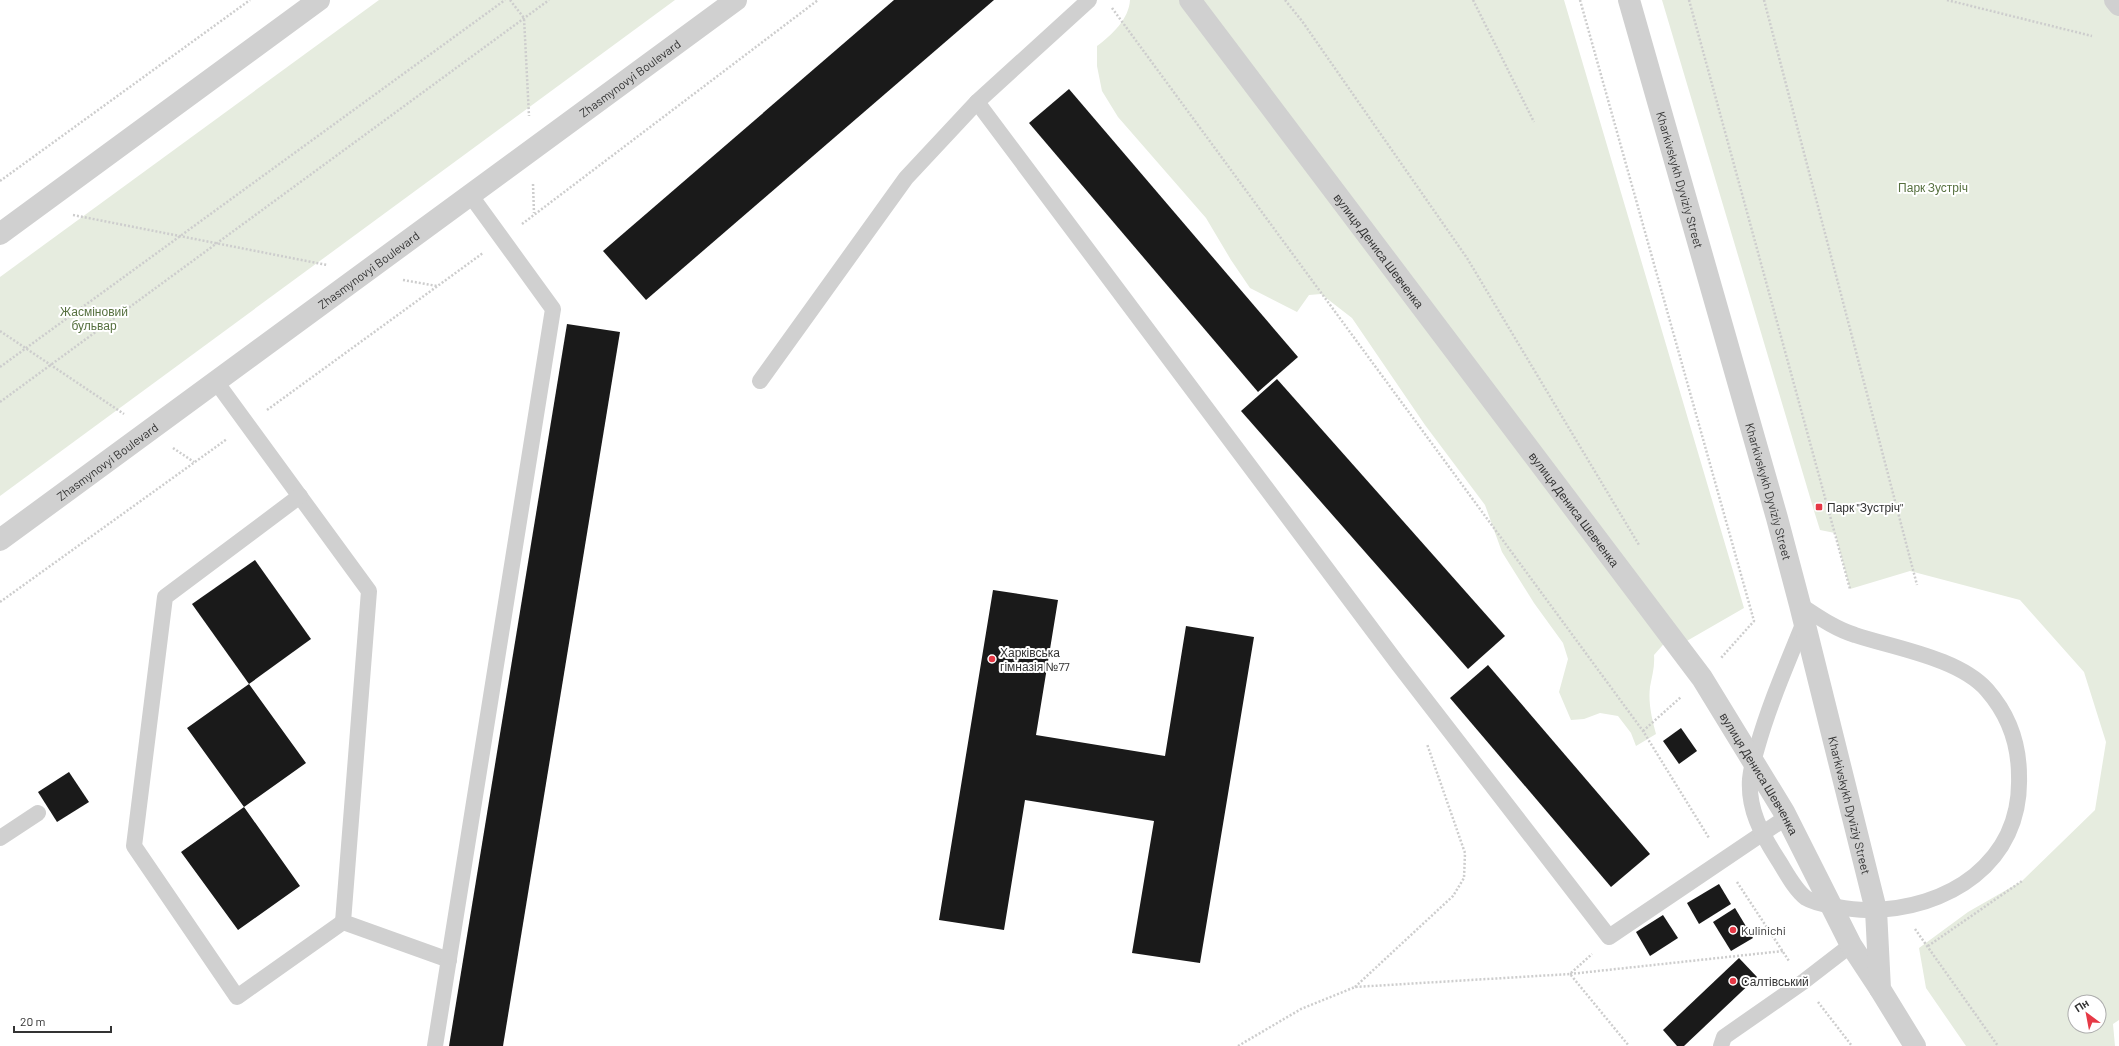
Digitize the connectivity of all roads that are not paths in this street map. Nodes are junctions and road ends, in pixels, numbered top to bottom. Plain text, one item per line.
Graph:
1 (319, 0) edge
2 (736, 0) edge
3 (1089, 0) edge
4 (1190, 0) edge
5 (1629, 0) edge
6 (2115, 0) edge
7 (2119, 5) edge
8 (977, 102) junction
9 (471, 196) junction
10 (0, 234) edge
11 (760, 381) dead end
12 (217, 383) junction
13 (300, 496) junction
14 (0, 540) edge
15 (1802, 614) junction
16 (1753, 760) junction
17 (38, 813) dead end
18 (1787, 817) junction
19 (1762, 834) junction
20 (0, 838) edge
21 (1831, 905) junction
22 (1876, 910) junction
23 (343, 922) junction
24 (1851, 945) junction
25 (449, 960) junction
26 (1880, 989) junction
27 (435, 1046) edge
28 (1721, 1046) edge
29 (1915, 1046) edge

1 - 10 street
2 - 9 street, Zhasmynovyi Boulevard
3 - 8 lane
4 - 16 street, вулиця Дениса Шевченка
5 - 15 street, Kharkivskykh Dyviziy Street
6 - 7 street
8 - 11 lane
8 - 19 lane
9 - 12 street, Zhasmynovyi Boulevard
9 - 25 lane
12 - 13 lane
12 - 14 street, Zhasmynovyi Boulevard
13 - 23 lane
13 - 23 lane
15 - 16 lane
15 - 22 street, Kharkivskykh Dyviziy Street
15 - 22 lane
16 - 18 street, вулиця Дениса Шевченка
16 - 19 lane
17 - 20 lane
18 - 19 lane
18 - 21 street, вулиця Дениса Шевченка
19 - 21 lane
21 - 22 lane
21 - 24 street, вулиця Дениса Шевченка
22 - 26 street, Kharkivskykh Dyviziy Street
23 - 25 lane
24 - 26 street, вулиця Дениса Шевченка
24 - 28 lane
25 - 27 lane
26 - 29 street, вулиця Дениса Шевченка

